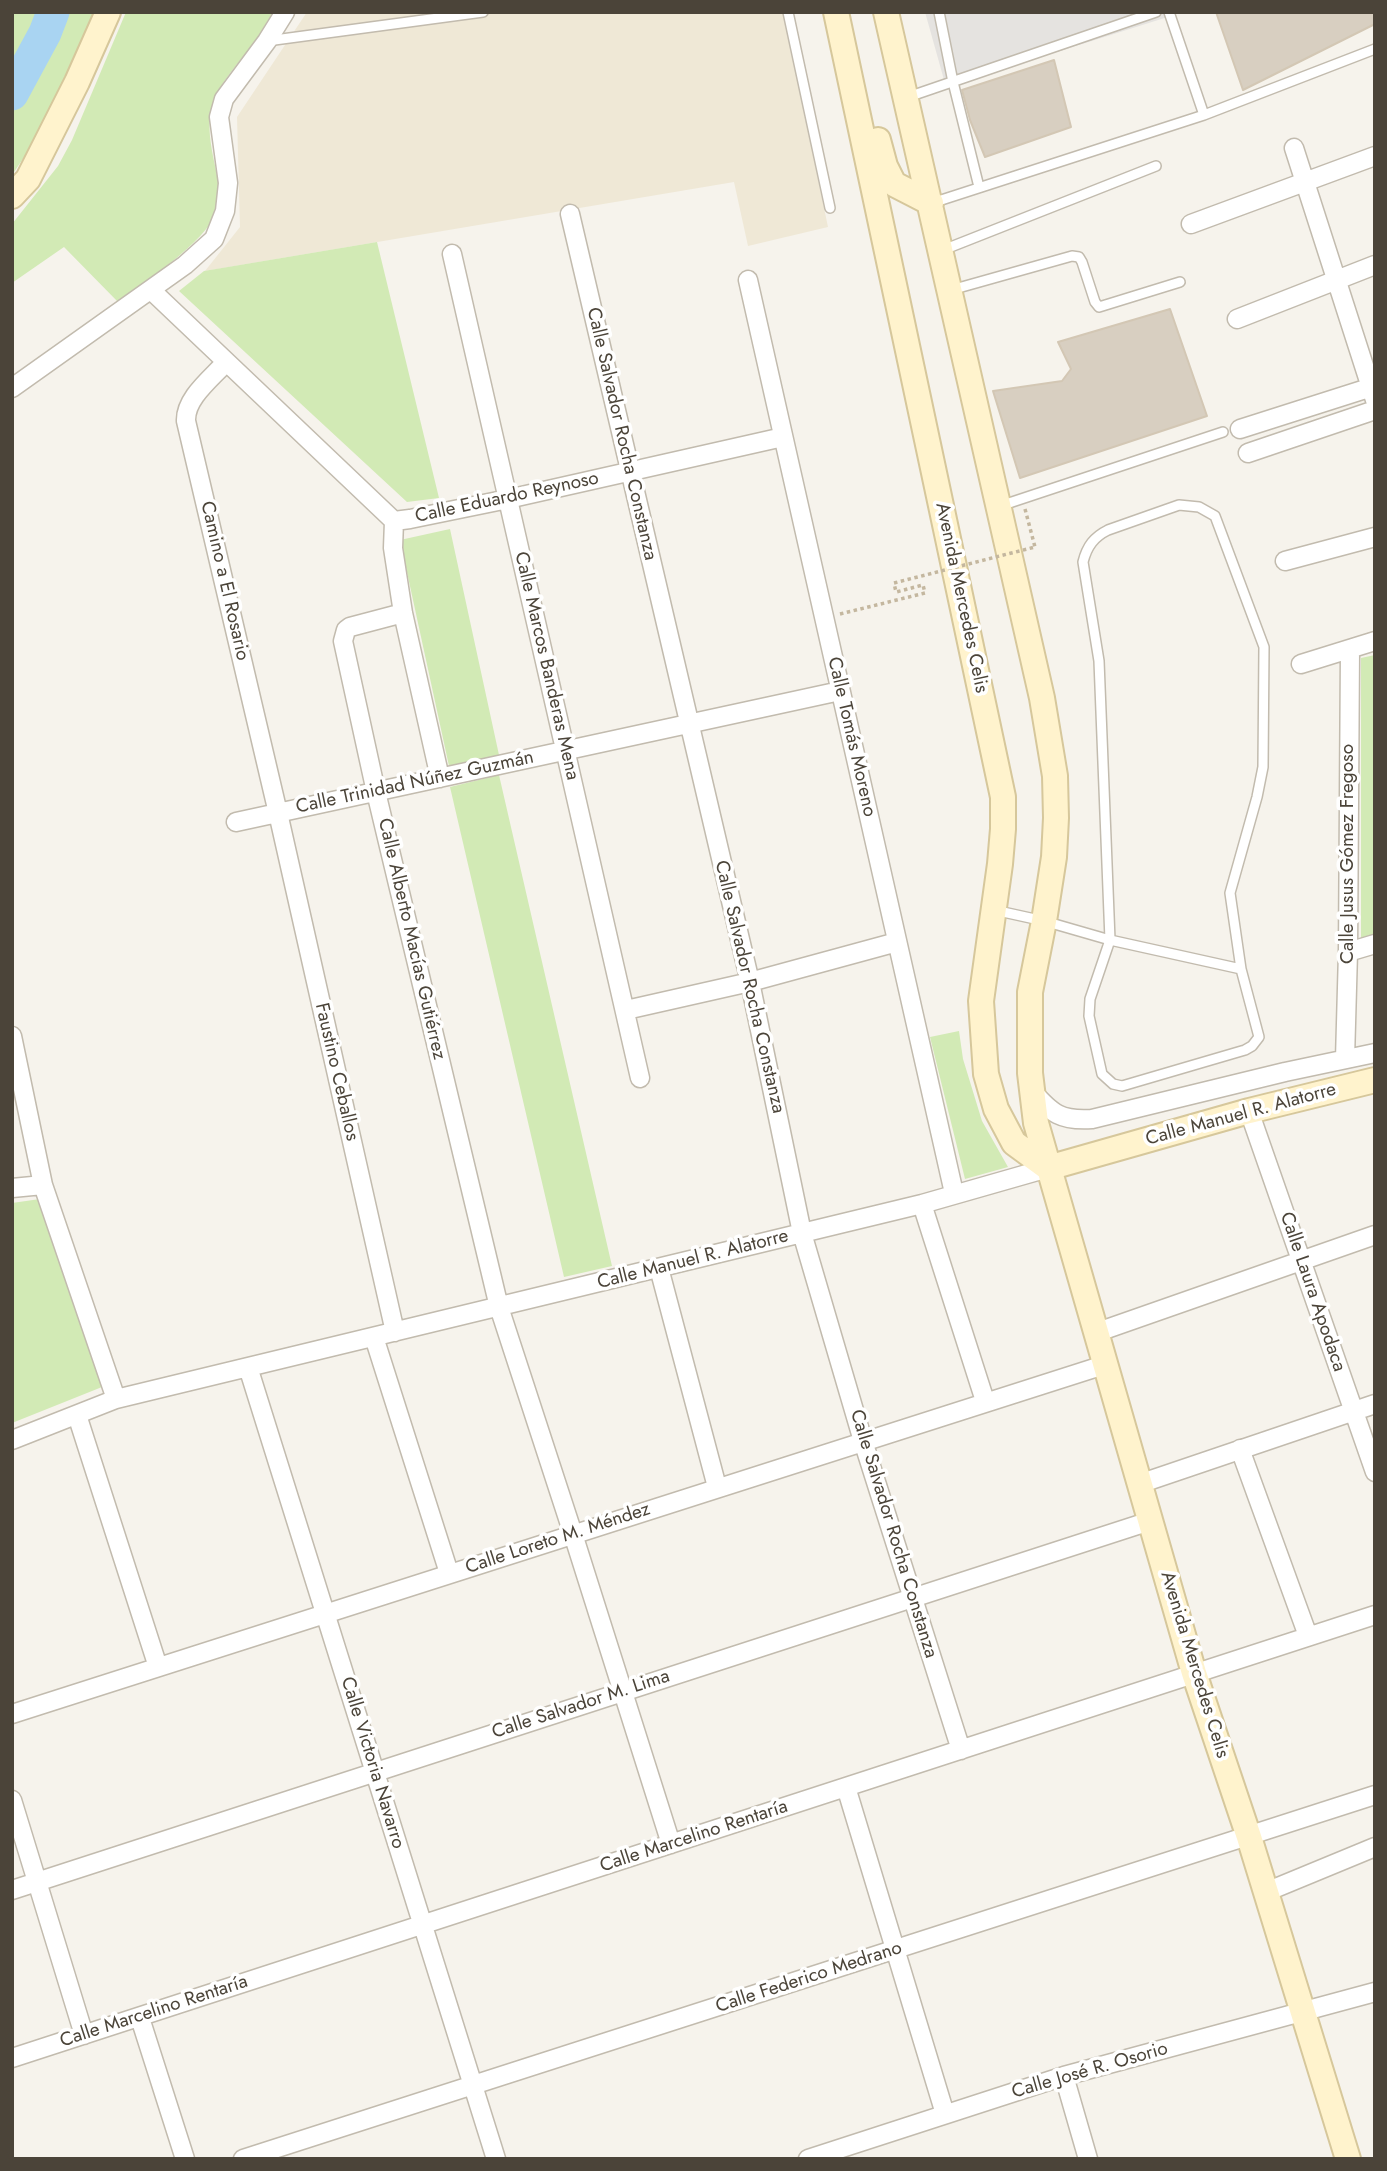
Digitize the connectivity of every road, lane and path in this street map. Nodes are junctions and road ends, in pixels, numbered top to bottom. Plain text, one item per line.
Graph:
1 (107, 12) edge
2 (285, 12) edge
3 (483, 12) edge
4 (788, 12) edge
5 (886, 12) edge
6 (939, 12) edge
7 (1156, 12) edge
8 (1169, 12) edge
9 (836, 15) edge
10 (267, 41) junction
11 (1375, 49) edge
12 (953, 82) junction
13 (906, 97) junction
14 (1204, 115) junction
15 (1294, 148) dead end
16 (1375, 156) edge
17 (1156, 166) dead end
18 (1306, 183) junction
19 (979, 187) junction
20 (12, 195) edge
21 (931, 203) junction
22 (830, 208) dead end
23 (570, 214) dead end
24 (1191, 224) dead end
25 (940, 251) junction
26 (452, 254) dead end
27 (1375, 265) edge
28 (748, 280) dead end
29 (1336, 280) junction
30 (1180, 282) dead end
31 (151, 290) junction
32 (949, 290) junction
33 (1237, 319) dead end
34 (226, 362) junction
35 (12, 388) edge
36 (1374, 391) edge
37 (1375, 410) edge
38 (1232, 431) joint
39 (783, 437) junction
40 (1248, 453) dead end
41 (630, 471) junction
42 (508, 499) junction
43 (998, 506) junction
44 (394, 521) junction
45 (1029, 523) dead end
46 (1375, 537) edge
47 (1285, 561) dead end
48 (403, 613) junction
49 (824, 618) junction
50 (1375, 641) edge
51 (1350, 649) junction
52 (1301, 664) dead end
53 (840, 691) junction
54 (689, 724) junction
55 (566, 750) junction
56 (440, 778) junction
57 (376, 792) junction
58 (278, 813) junction
59 (236, 822) dead end
60 (993, 909) junction
61 (1044, 921) junction
62 (1110, 940) junction
63 (897, 942) junction
64 (1375, 944) edge
65 (1348, 951) junction
66 (1241, 969) junction
67 (750, 982) junction
68 (626, 1010) junction
69 (12, 1036) edge
70 (1375, 1053) edge
71 (1345, 1059) junction
72 (640, 1078) dead end
73 (1375, 1080) edge
74 (1032, 1091) junction
75 (1250, 1111) junction
76 (1048, 1168) junction
77 (43, 1185) junction
78 (12, 1188) edge
79 (954, 1193) junction
80 (922, 1204) junction
81 (802, 1233) junction
82 (1375, 1236) edge
83 (1302, 1262) junction
84 (659, 1268) junction
85 (499, 1307) junction
86 (395, 1332) junction
87 (1095, 1333) junction
88 (374, 1337) junction
89 (1104, 1365) junction
90 (248, 1367) junction
91 (116, 1399) junction
92 (985, 1402) junction
93 (1375, 1404) edge
94 (1353, 1411) junction
95 (76, 1415) junction
96 (12, 1440) edge
97 (863, 1441) junction
98 (1240, 1449) junction
99 (1375, 1472) edge
100 (1139, 1484) junction
101 (718, 1488) junction
102 (1150, 1521) junction
103 (573, 1534) junction
104 (449, 1573) junction
105 (912, 1598) junction
106 (325, 1613) junction
107 (1375, 1615) edge
108 (1308, 1636) junction
109 (158, 1667) junction
110 (1194, 1673) junction
111 (623, 1692) junction
112 (12, 1714) edge
113 (961, 1750) junction
114 (375, 1772) junction
115 (846, 1787) junction
116 (1375, 1795) edge
117 (12, 1800) edge
118 (1250, 1837) junction
119 (671, 1844) junction
120 (1375, 1847) edge
121 (37, 1882) junction
122 (12, 1891) edge
123 (1266, 1892) junction
124 (423, 1925) junction
125 (896, 1950) junction
126 (1375, 1992) edge
127 (1304, 2012) junction
128 (141, 2018) junction
129 (84, 2035) junction
130 (12, 2058) edge
131 (1064, 2076) junction
132 (473, 2085) junction
133 (945, 2115) junction
134 (185, 2159) edge
135 (243, 2159) edge
136 (496, 2159) edge
137 (808, 2159) edge
138 (1088, 2159) edge
139 (1348, 2159) edge

1 - 20 main road
2 - 10 street
3 - 10 lane
4 - 22 lane
5 - 13 main road, Avenida Mercedes Celis
6 - 12 lane
7 - 12 lane
8 - 14 lane
9 - 21 main road
9 - 60 main road, Avenida Mercedes Celis
10 - 31 street
11 - 14 lane
12 - 13 lane
12 - 19 lane
13 - 21 main road, Avenida Mercedes Celis
14 - 19 lane
15 - 18 street
16 - 18 street
17 - 25 lane
18 - 24 street
18 - 29 street
19 - 21 lane
21 - 25 main road, Avenida Mercedes Celis
23 - 41 street, Calle Salvador Rocha Constanza
25 - 32 main road, Avenida Mercedes Celis
26 - 42 street, Calle Marcos Banderas Mena
27 - 29 street
28 - 39 street, Calle Tomás Moreno
29 - 33 street
29 - 36 street
30 - 32 lane
31 - 34 street
31 - 35 street
32 - 43 main road, Avenida Mercedes Celis
34 - 44 street
34 - 58 street, Camino a El Rosario
36 - 38 street
37 - 40 street
38 - 43 lane
39 - 41 street, Calle Eduardo Reynoso
39 - 49 street, Calle Tomás Moreno
41 - 42 street, Calle Eduardo Reynoso
41 - 54 street, Calle Salvador Rocha Constanza
42 - 44 street, Calle Eduardo Reynoso
42 - 55 street, Calle Marcos Banderas Mena
43 - 61 main road, Avenida Mercedes Celis
44 - 48 street
45 - 49 path, bridge
46 - 47 street
48 - 56 street
48 - 57 street, Calle Alberto Macías Gutiérrez
49 - 53 street, Calle Tomás Moreno
50 - 51 street
51 - 52 street
51 - 65 street, Calle Jusus Gómez Fregoso
53 - 54 street, Calle Trinidad Núñez Guzmán
53 - 63 street, Calle Tomás Moreno
54 - 55 street, Calle Trinidad Núñez Guzmán
54 - 67 street, Calle Salvador Rocha Constanza
55 - 56 street, Calle Trinidad Núñez Guzmán
55 - 68 street, Calle Marcos Banderas Mena
56 - 57 street, Calle Trinidad Núñez Guzmán
57 - 58 street, Calle Trinidad Núñez Guzmán
57 - 85 street, Calle Alberto Macías Gutiérrez
58 - 59 street, Calle Trinidad Núñez Guzmán
58 - 86 street, Faustino Ceballos
60 - 61 lane
60 - 76 main road, Avenida Mercedes Celis
61 - 62 lane
61 - 74 main road, Avenida Mercedes Celis
62 - 66 lane
62 - 66 lane
62 - 66 lane
63 - 67 street
63 - 79 street, Calle Tomás Moreno
64 - 65 street
65 - 71 street, Calle Jusus Gómez Fregoso
67 - 68 street
67 - 81 street, Calle Salvador Rocha Constanza
68 - 72 street, Calle Marcos Banderas Mena
69 - 77 street
70 - 71 street
71 - 74 street
73 - 75 main road, Calle Manuel R. Alatorre
74 - 76 main road, Avenida Mercedes Celis
75 - 76 main road, Calle Manuel R. Alatorre
75 - 83 street, Calle Laura Apodaca
76 - 79 street, Calle Manuel R. Alatorre
76 - 87 main road, Avenida Mercedes Celis
77 - 78 street
77 - 91 street
79 - 80 street, Calle Manuel R. Alatorre
80 - 81 street, Calle Manuel R. Alatorre
80 - 92 street
81 - 84 street, Calle Manuel R. Alatorre
81 - 97 street, Calle Salvador Rocha Constanza
82 - 83 street
83 - 87 street
83 - 94 street, Calle Laura Apodaca
84 - 85 street, Calle Manuel R. Alatorre
84 - 101 street
85 - 86 street, Calle Manuel R. Alatorre
85 - 103 street, Calle Alberto Macías Gutiérrez
86 - 88 street, Calle Manuel R. Alatorre
87 - 89 main road, Avenida Mercedes Celis
88 - 90 street, Calle Manuel R. Alatorre
88 - 104 street
89 - 92 street, Calle Loreto M. Méndez
89 - 100 main road, Avenida Mercedes Celis
90 - 91 street, Calle Manuel R. Alatorre
90 - 106 street, Calle Victoria Navarro
91 - 95 street, Calle Manuel R. Alatorre
92 - 97 street, Calle Loreto M. Méndez
93 - 94 street
94 - 98 street
94 - 99 street, Calle Laura Apodaca
95 - 96 street, Calle Manuel R. Alatorre
95 - 109 street
97 - 101 street, Calle Loreto M. Méndez
97 - 105 street, Calle Salvador Rocha Constanza
98 - 100 street
98 - 108 street
100 - 102 main road, Avenida Mercedes Celis
101 - 103 street, Calle Loreto M. Méndez
102 - 105 street, Calle Salvador M. Lima
102 - 110 main road, Avenida Mercedes Celis
103 - 104 street, Calle Loreto M. Méndez
103 - 111 street, Calle Alberto Macías Gutiérrez
104 - 106 street, Calle Loreto M. Méndez
105 - 111 street, Calle Salvador M. Lima
105 - 113 street, Calle Salvador Rocha Constanza
106 - 109 street, Calle Loreto M. Méndez
106 - 114 street, Calle Victoria Navarro
107 - 108 street, Calle Marcelino Rentaría
108 - 110 street, Calle Marcelino Rentaría
109 - 112 street, Calle Loreto M. Méndez
110 - 113 street, Calle Marcelino Rentaría
110 - 118 main road, Avenida Mercedes Celis
111 - 114 street, Calle Salvador M. Lima
111 - 119 street, Calle Alberto Macías Gutiérrez
113 - 115 street, Calle Marcelino Rentaría
114 - 121 street, Calle Salvador M. Lima
114 - 124 street, Calle Victoria Navarro
115 - 119 street, Calle Marcelino Rentaría
115 - 125 street
116 - 118 street, Calle Federico Medrano
117 - 121 street
118 - 123 main road, Avenida Mercedes Celis
118 - 125 street, Calle Federico Medrano
119 - 124 street, Calle Marcelino Rentaría
120 - 123 street
121 - 122 street, Calle Salvador M. Lima
121 - 129 street
123 - 127 main road, Avenida Mercedes Celis
124 - 128 street, Calle Marcelino Rentaría
124 - 132 street, Calle Victoria Navarro
125 - 132 street, Calle Federico Medrano
125 - 133 street
126 - 127 street, Calle José R. Osorio
127 - 131 street, Calle José R. Osorio
127 - 139 main road, Avenida Mercedes Celis
128 - 129 street, Calle Marcelino Rentaría
128 - 134 street
129 - 130 street, Calle Marcelino Rentaría
131 - 133 street, Calle José R. Osorio
131 - 138 street
132 - 135 street, Calle Federico Medrano
132 - 136 street, Calle Victoria Navarro
133 - 137 street, Calle José R. Osorio

